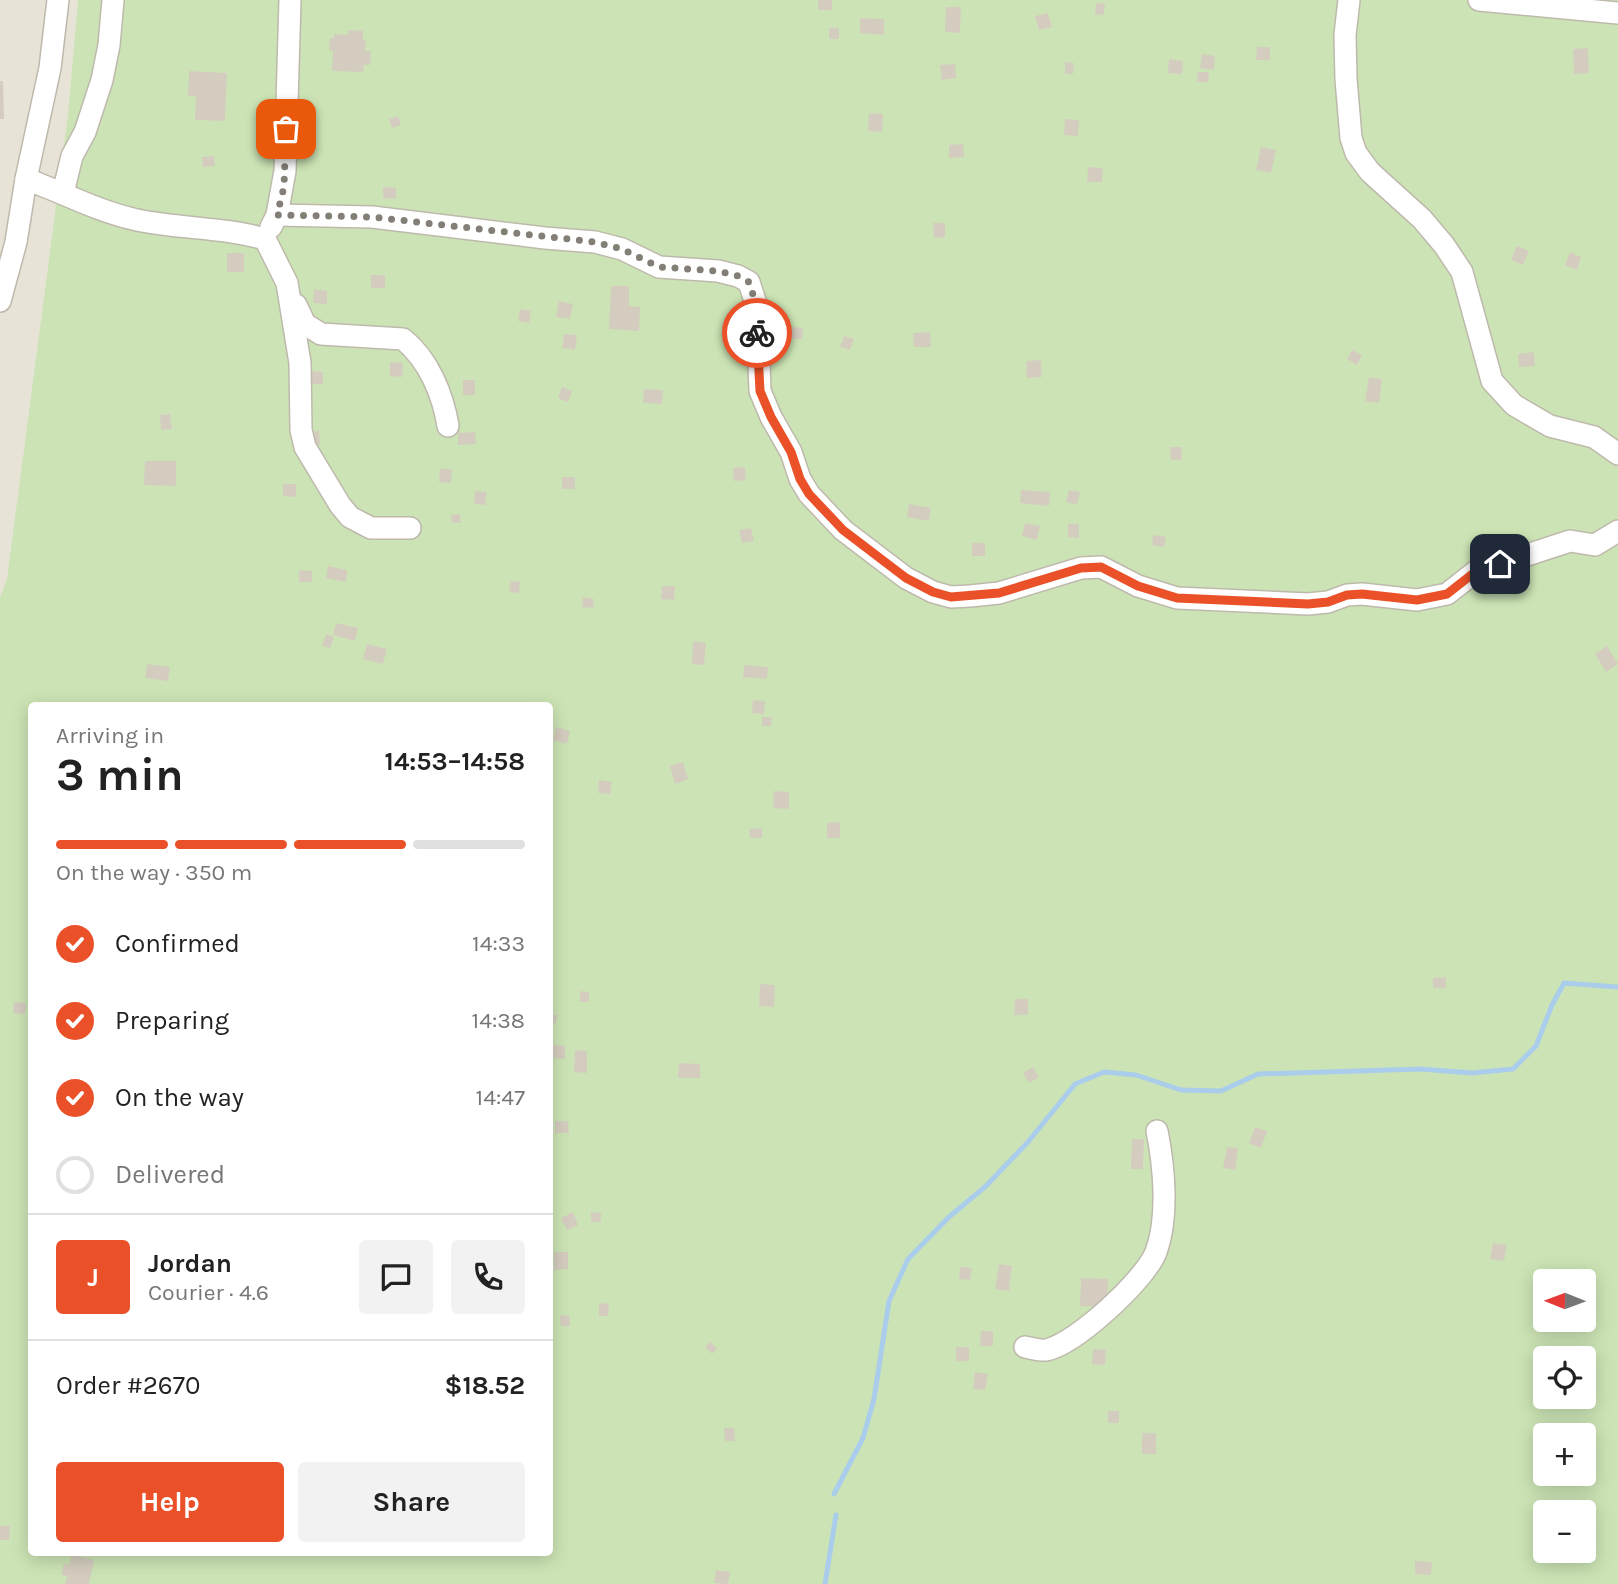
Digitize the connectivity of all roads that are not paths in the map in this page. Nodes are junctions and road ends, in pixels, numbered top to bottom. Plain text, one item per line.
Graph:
1 (58, 0) edge
2 (113, 0) edge
3 (290, 0) edge
4 (1349, 0) edge
5 (1479, 0) edge
6 (1618, 13) edge
7 (26, 179) junction
8 (63, 193) junction
9 (277, 215) junction
10 (265, 239) junction
11 (287, 284) junction
12 (0, 301) edge
13 (448, 426) dead end
14 (1618, 454) edge
15 (410, 528) dead end
16 (1618, 531) edge
17 (1157, 1131) dead end
18 (1025, 1347) dead end

1 - 7 street
2 - 8 street
3 - 9 street
4 - 14 street
5 - 6 street
7 - 8 street
7 - 12 street
8 - 10 street
9 - 10 street
9 - 16 street
10 - 11 street
11 - 13 street
11 - 15 street
17 - 18 street

